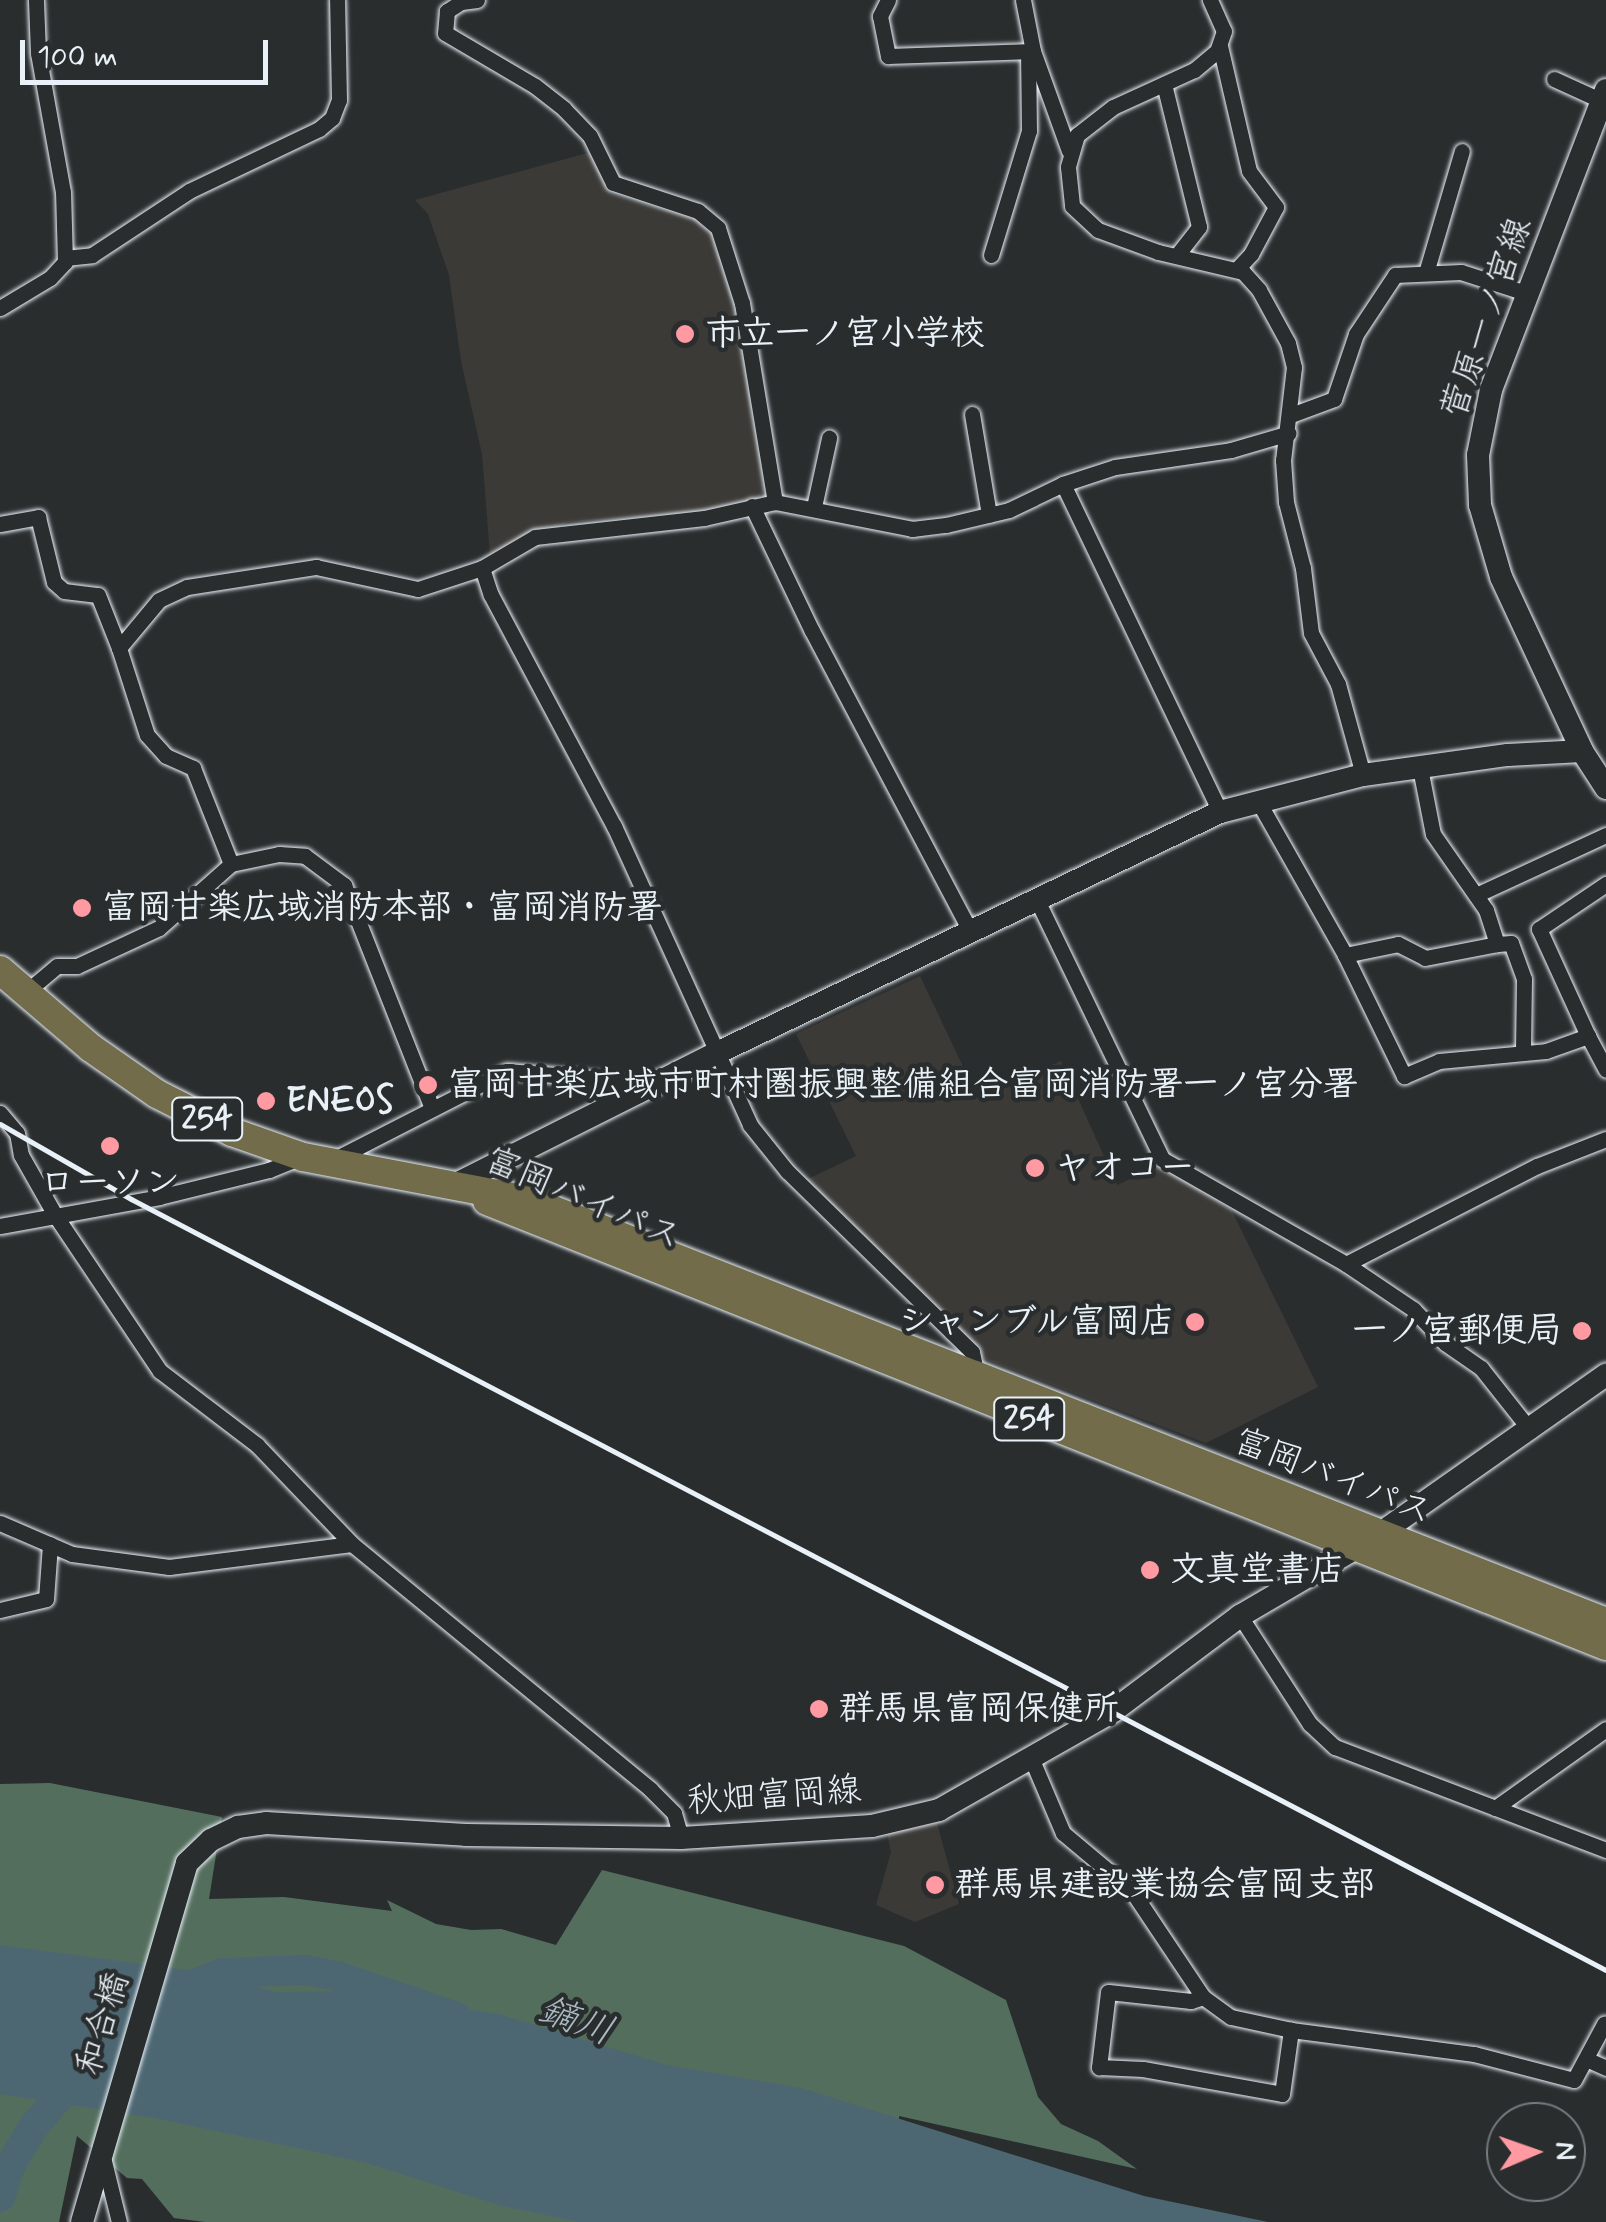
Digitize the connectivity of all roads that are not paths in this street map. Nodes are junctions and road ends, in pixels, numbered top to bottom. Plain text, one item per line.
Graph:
1 (36, 0) edge
2 (336, 0) edge
3 (477, 0) edge
4 (888, 0) edge
5 (1024, 0) edge
6 (1210, 0) edge
7 (1220, 46) junction
8 (1030, 52) junction
9 (1554, 79) dead end
10 (1164, 84) junction
11 (1047, 95) junction
12 (1604, 95) edge
13 (1030, 131) junction
14 (1070, 151) junction
15 (1462, 151) dead end
16 (991, 255) dead end
17 (1177, 255) junction
18 (65, 258) junction
19 (1236, 269) junction
20 (1426, 273) junction
21 (1528, 294) junction
22 (0, 308) edge
23 (972, 414) dead end
24 (1291, 415) junction
25 (1289, 433) junction
26 (829, 438) dead end
27 (1063, 484) junction
28 (774, 502) junction
29 (752, 506) junction
30 (814, 507) junction
31 (989, 515) junction
32 (0, 524) edge
33 (482, 568) junction
34 (119, 648) junction
35 (1582, 751) junction
36 (1420, 768) junction
37 (1363, 775) junction
38 (1606, 788) edge
39 (1258, 801) junction
40 (1220, 812) junction
41 (1606, 836) edge
42 (231, 864) junction
43 (1606, 884) edge
44 (1476, 895) junction
45 (1037, 900) junction
46 (1539, 929) junction
47 (970, 931) junction
48 (1504, 944) junction
49 (1345, 955) junction
50 (0, 970) edge
51 (26, 992) junction
52 (1588, 1036) junction
53 (717, 1053) junction
54 (1523, 1053) junction
55 (1606, 1070) edge
56 (629, 1098) junction
57 (432, 1108) junction
58 (0, 1114) edge
59 (1606, 1139) edge
60 (316, 1159) junction
61 (454, 1185) junction
62 (55, 1215) junction
63 (0, 1226) edge
64 (1346, 1264) junction
65 (1606, 1375) edge
66 (977, 1377) junction
67 (1531, 1431) junction
68 (0, 1523) edge
69 (1365, 1541) junction
70 (50, 1544) junction
71 (352, 1544) junction
72 (0, 1610) edge
73 (1240, 1616) junction
74 (1606, 1622) edge
75 (1606, 1646) edge
76 (1606, 1729) edge
77 (1032, 1760) junction
78 (1495, 1808) junction
79 (681, 1838) junction
80 (1606, 1850) edge
81 (164, 1941) joint
82 (1204, 1997) junction
83 (1604, 2024) edge
84 (1291, 2030) junction
85 (1586, 2058) junction
86 (1606, 2068) edge
87 (102, 2153) junction
88 (82, 2222) edge
89 (119, 2222) edge

1 - 18 street
2 - 18 street
3 - 28 street
4 - 8 street
5 - 8 street
6 - 7 street
7 - 10 street
7 - 19 street
8 - 11 street
8 - 13 street
9 - 12 street
10 - 14 street
10 - 17 street
11 - 13 street
11 - 14 street
12 - 21 main road, 菅原一ノ宮線
13 - 16 street
14 - 17 street
15 - 20 street
17 - 19 street
18 - 22 street
19 - 24 street
20 - 21 street
20 - 24 street
21 - 35 main road, 菅原一ノ宮線
23 - 31 street
24 - 25 street
25 - 27 street
25 - 37 street
26 - 30 street
27 - 31 street
27 - 40 street
28 - 29 street
28 - 30 street
29 - 33 street
29 - 47 street
30 - 31 street
32 - 34 street
33 - 34 street
33 - 53 street
34 - 42 street
35 - 36 main road
35 - 38 main road, 菅原一ノ宮線
36 - 37 main road
36 - 44 street
37 - 39 main road
39 - 40 main road
39 - 49 street
40 - 45 main road
41 - 44 street
42 - 51 street
42 - 57 street
43 - 46 street
44 - 48 street
45 - 47 main road
45 - 64 street
46 - 48 street
46 - 52 street
47 - 53 main road
48 - 49 street
48 - 54 street
49 - 54 street
50 - 51 highway, 254
51 - 60 highway, 254
52 - 54 street
52 - 55 street
53 - 56 main road
53 - 66 street
56 - 57 street
56 - 61 main road
57 - 60 street
58 - 62 street
59 - 64 street
60 - 61 highway, 254
60 - 62 street
61 - 66 highway, 富岡バイパス / 254
61 - 69 highway, 富岡バイパス / 254
62 - 63 street
62 - 71 street
64 - 67 street
65 - 67 main road, 秋畑富岡線
66 - 69 highway, 富岡バイパス / 254
67 - 69 main road, 秋畑富岡線
68 - 70 street
69 - 73 main road, 秋畑富岡線
69 - 74 highway, 富岡バイパス / 254
69 - 75 highway, 富岡バイパス / 254
70 - 71 street
70 - 72 street
71 - 79 street
73 - 77 main road, 秋畑富岡線
73 - 78 street
76 - 78 street
77 - 79 main road, 秋畑富岡線
77 - 82 street
78 - 80 street
79 - 81 main road, 秋畑富岡線
81 - 87 main road, 和合橋
82 - 84 street
82 - 84 street
83 - 85 street
84 - 85 street
85 - 86 street
87 - 88 main road
87 - 89 street

